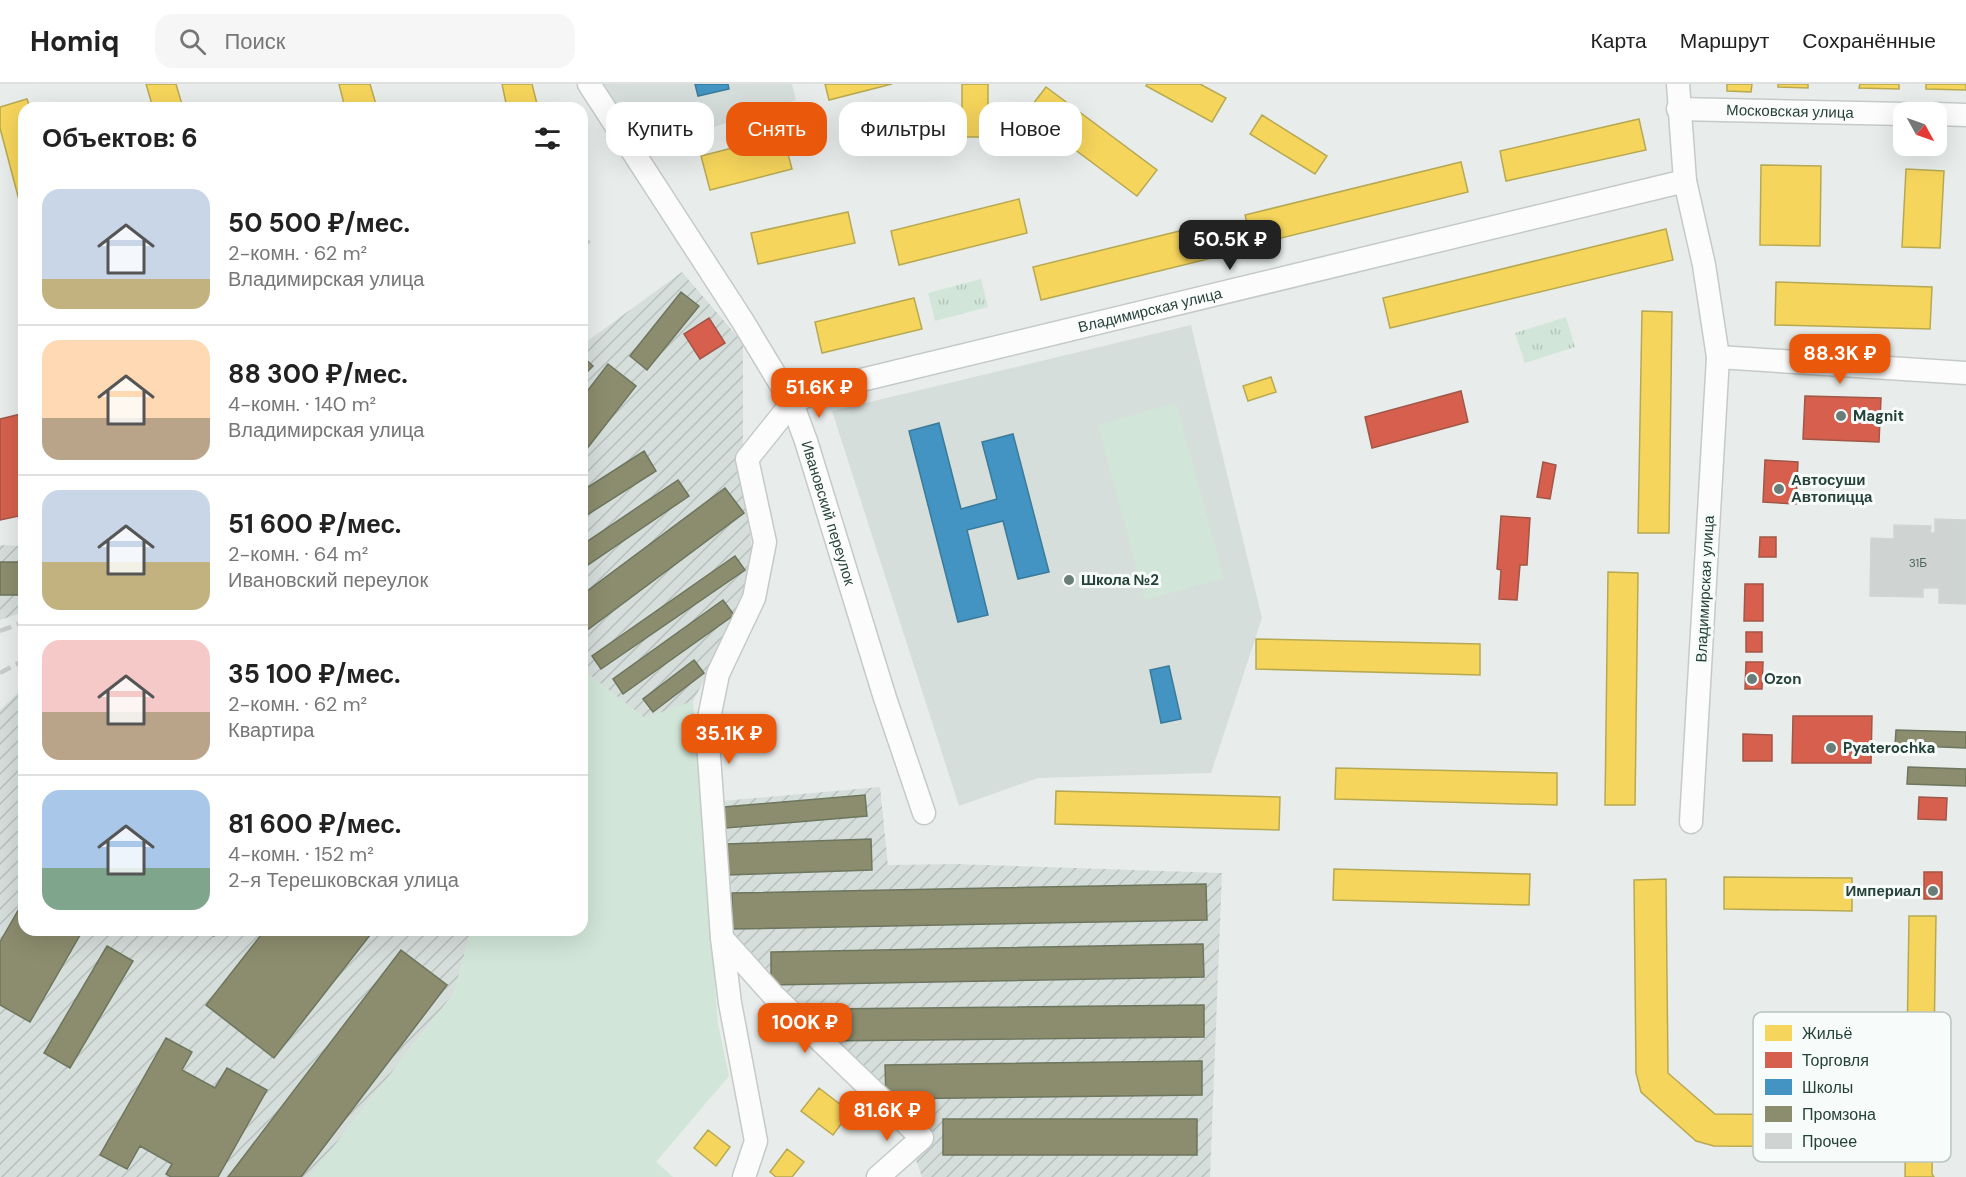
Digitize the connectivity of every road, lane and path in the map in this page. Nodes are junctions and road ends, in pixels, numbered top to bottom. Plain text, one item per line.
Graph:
1 (588, 84) edge
2 (1678, 84) edge
3 (1678, 109) junction
4 (1893, 114) edge
5 (1947, 114) edge
6 (1966, 115) edge
7 (1685, 181) junction
8 (1718, 357) junction
9 (1966, 373) edge
10 (792, 403) junction
11 (924, 813) dead end
12 (1691, 822) dead end
13 (722, 938) junction
14 (744, 1177) edge
15 (878, 1177) edge

1 - 10 street, Ивановский переулок
2 - 3 street, Владимирская улица
3 - 4 street, Московская улица
3 - 7 street, Владимирская улица
5 - 6 street
7 - 8 street, Владимирская улица
7 - 10 street, Владимирская улица
8 - 9 street
8 - 12 street, Владимирская улица
10 - 11 street, Ивановский переулок
10 - 13 street
13 - 14 street
13 - 15 street

